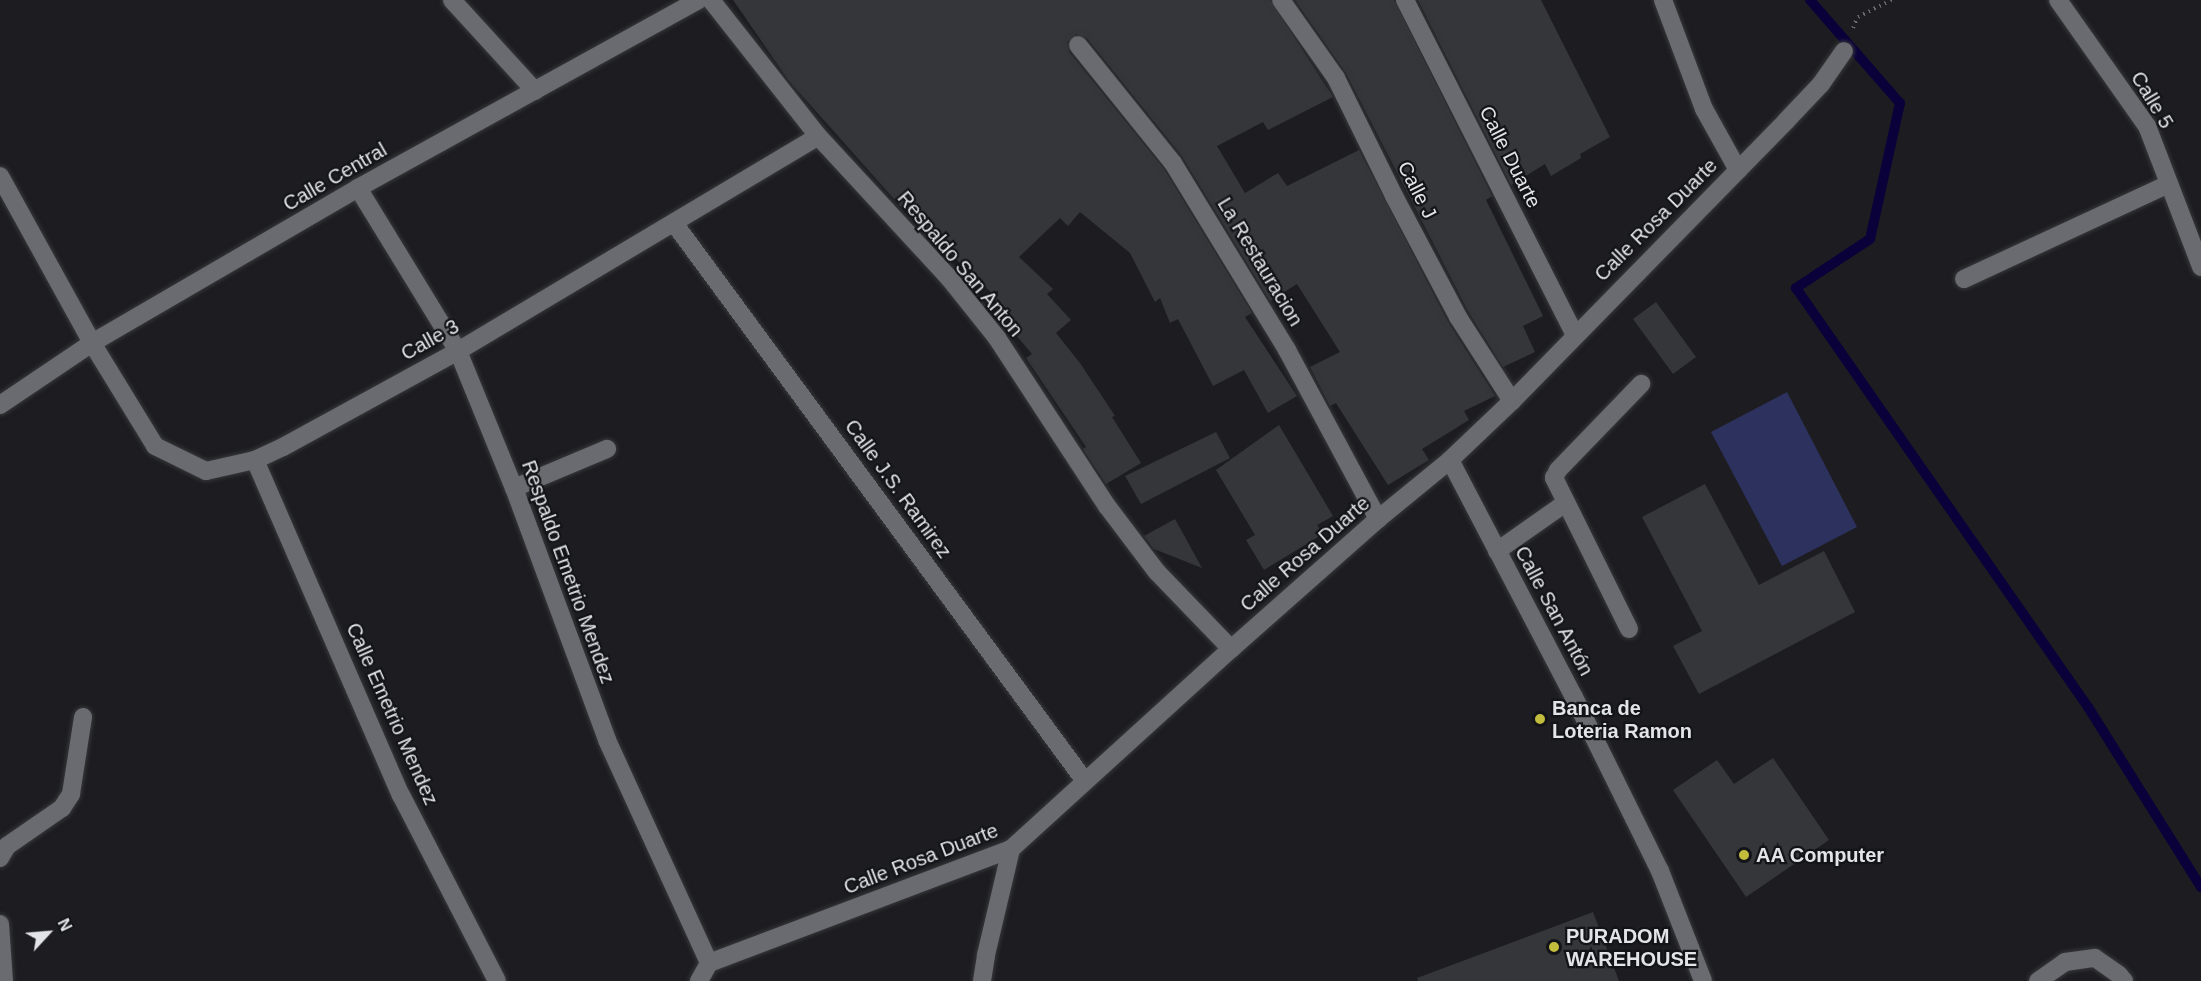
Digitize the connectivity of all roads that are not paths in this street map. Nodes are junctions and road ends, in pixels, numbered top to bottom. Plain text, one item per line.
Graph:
1 (452, 0) edge
2 (699, 0) edge
3 (711, 0) edge
4 (1281, 0) edge
5 (1405, 0) edge
6 (1663, 0) edge
7 (2058, 0) edge
8 (1078, 45) dead end
9 (1844, 51) dead end
10 (535, 91) junction
11 (818, 136) junction
12 (1738, 170) junction
13 (0, 176) edge
14 (2169, 184) junction
15 (358, 188) junction
16 (674, 223) junction
17 (2201, 267) edge
18 (1964, 279) dead end
19 (1575, 335) junction
20 (92, 343) junction
21 (458, 351) junction
22 (1641, 384) dead end
23 (1512, 401) junction
24 (0, 405) edge
25 (608, 448) dead end
26 (255, 460) junction
27 (1450, 460) junction
28 (514, 488) junction
29 (1564, 504) junction
30 (1378, 519) junction
31 (1497, 551) junction
32 (1629, 629) dead end
33 (1230, 649) junction
34 (83, 717) dead end
35 (1085, 781) junction
36 (1011, 849) junction
37 (0, 858) edge
38 (0, 924) edge
39 (709, 963) junction
40 (4, 981) edge
41 (497, 981) edge
42 (699, 981) edge
43 (982, 981) edge
44 (1703, 981) edge
45 (2038, 981) edge
46 (2124, 981) edge

1 - 10 street
2 - 10 street, Calle Central
3 - 11 street, Respaldo San Anton
4 - 23 street, Calle J
5 - 19 street, Calle Duarte
6 - 12 street
7 - 14 street, Calle 5
8 - 30 street, La Restauracion
9 - 12 street, Calle Rosa Duarte
10 - 15 street, Calle Central
11 - 16 street, Calle 3
11 - 33 street, Respaldo San Anton
12 - 19 street, Calle Rosa Duarte
13 - 20 street, Calle 3
14 - 17 street, Calle 5
14 - 18 street
15 - 20 street, Calle Central
15 - 21 street, Respaldo Emetrio Mendez
16 - 21 street, Calle 3
16 - 35 street, Calle J.S. Ramirez
19 - 23 street, Calle Rosa Duarte
20 - 24 street, Calle Central
20 - 26 street, Calle 3
21 - 26 street, Calle 3
21 - 28 street, Respaldo Emetrio Mendez
22 - 29 street
23 - 27 street, Calle Rosa Duarte
25 - 28 street
26 - 41 street, Calle Emetrio Mendez
27 - 30 street, Calle Rosa Duarte
27 - 31 street, Calle San Antón
28 - 39 street, Respaldo Emetrio Mendez
29 - 31 street
29 - 32 street
30 - 33 street, Calle Rosa Duarte
31 - 44 street, Calle San Antón
33 - 35 street, Calle Rosa Duarte
34 - 37 street
35 - 36 street, Calle Rosa Duarte
36 - 39 street, Calle Rosa Duarte
36 - 43 street
38 - 40 street
39 - 42 street
45 - 46 street

